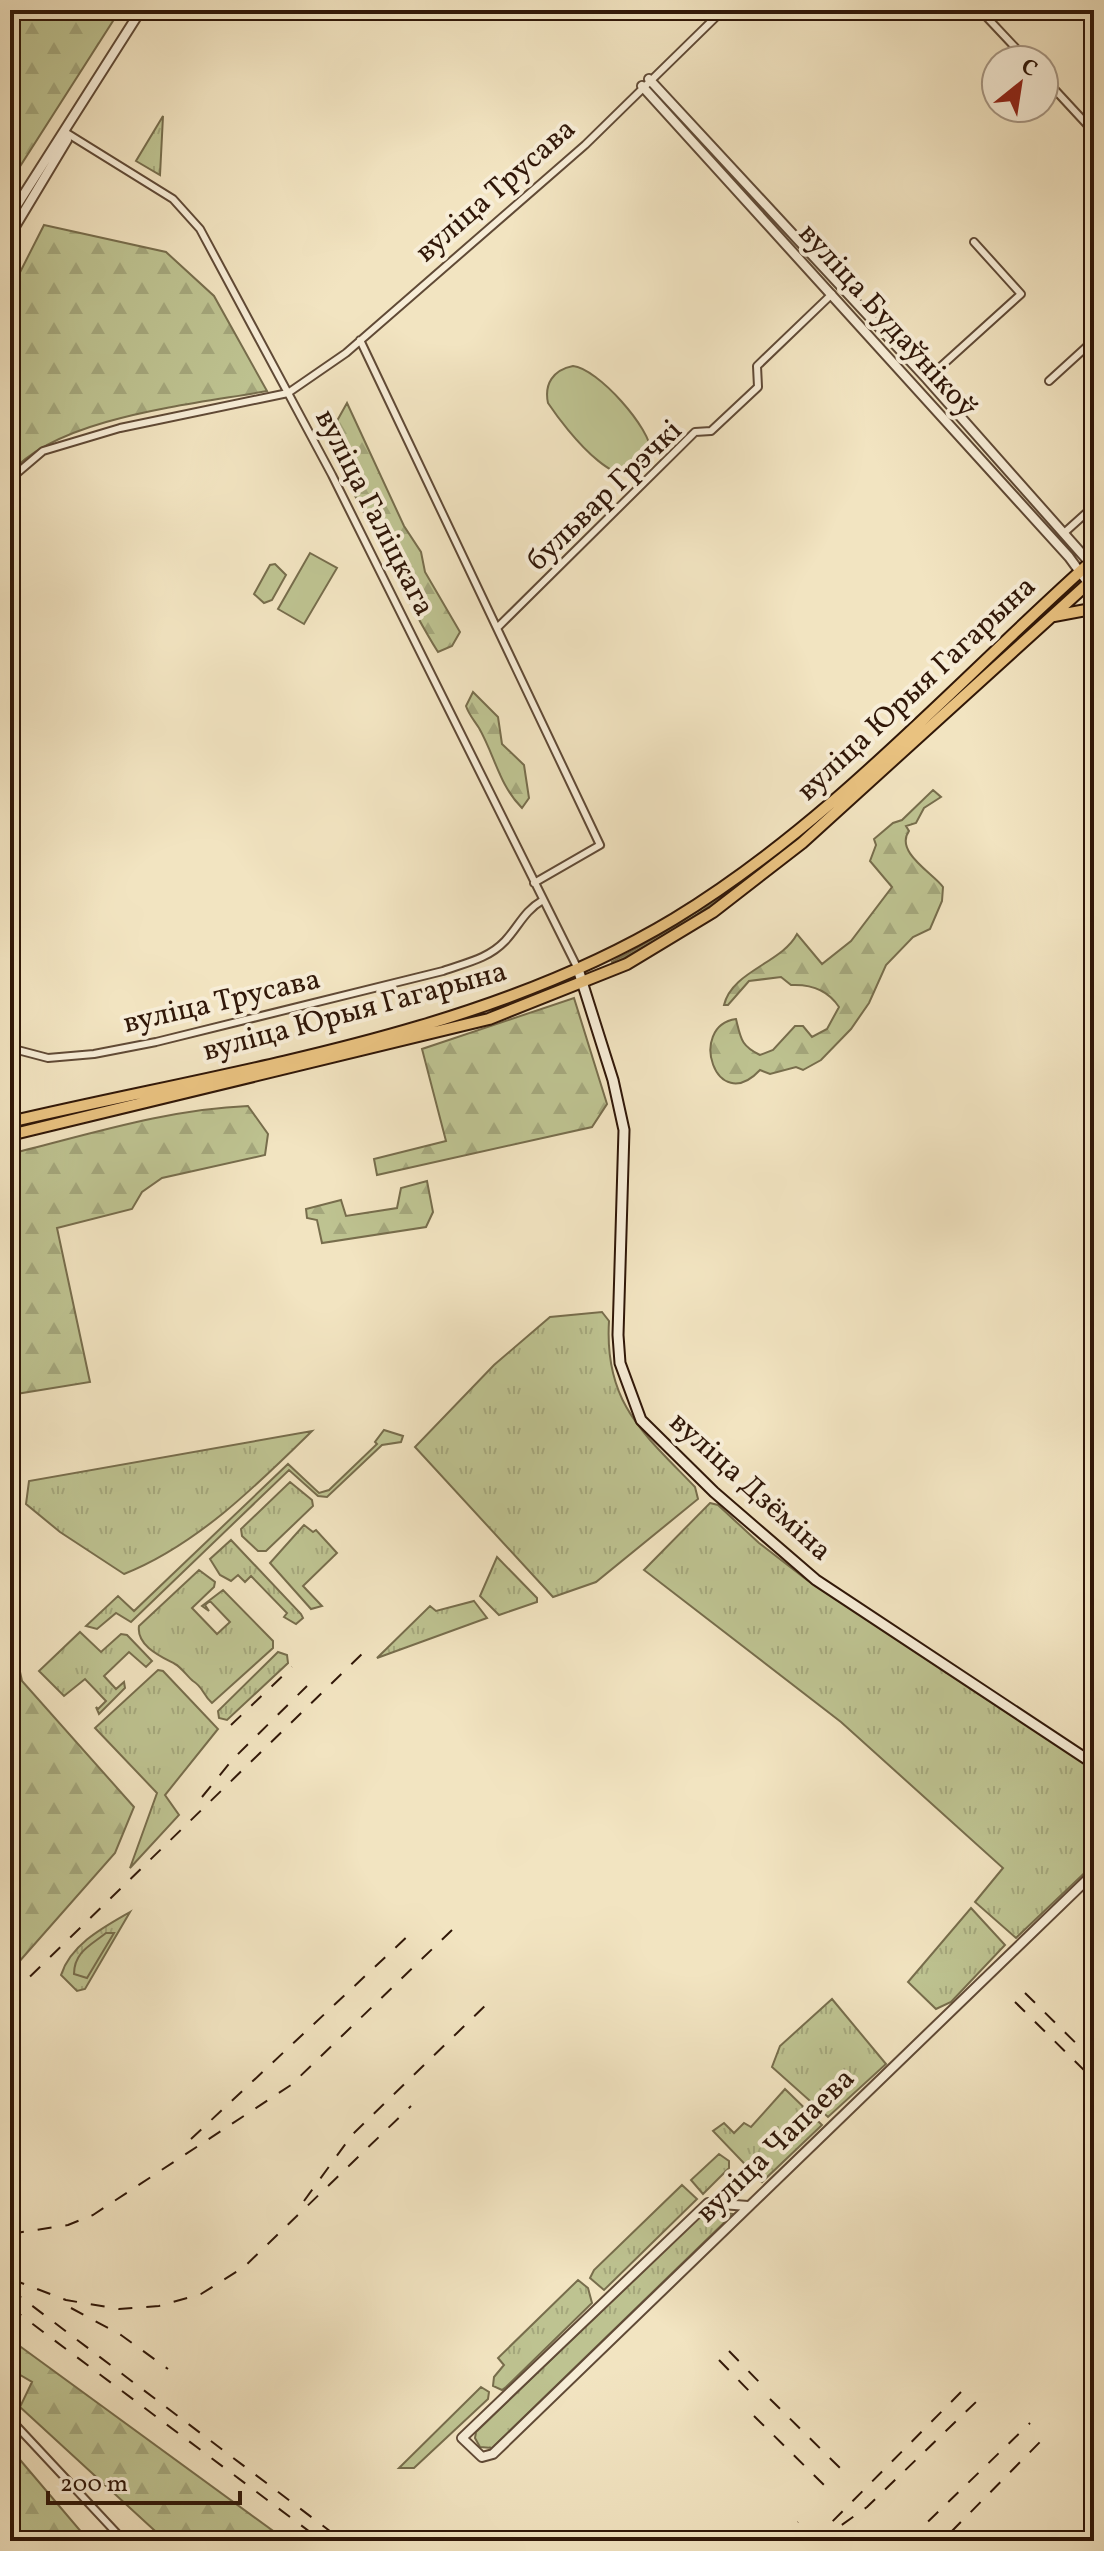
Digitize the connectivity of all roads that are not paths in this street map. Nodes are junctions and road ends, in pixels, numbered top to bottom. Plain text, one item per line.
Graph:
1 (141, 10) edge
2 (723, 10) edge
3 (980, 10) edge
4 (1012, 44) edge
5 (646, 82) junction
6 (1060, 95) edge
7 (65, 132) junction
8 (1094, 132) edge
9 (13, 215) edge
10 (10, 235) edge
11 (974, 242) dead end
12 (801, 243) junction
13 (791, 251) junction
14 (832, 294) junction
15 (360, 340) junction
16 (1094, 340) edge
17 (927, 379) junction
18 (1049, 381) dead end
19 (917, 389) junction
20 (288, 393) junction
21 (994, 457) junction
22 (987, 466) junction
23 (10, 486) edge
24 (1094, 506) edge
25 (1064, 533) junction
26 (1093, 564) edge
27 (1080, 571) junction
28 (1092, 584) edge
29 (1094, 613) edge
30 (1052, 616) junction
31 (498, 627) junction
32 (534, 883) junction
33 (543, 900) junction
34 (578, 969) junction
35 (584, 983) junction
36 (10, 1048) edge
37 (10, 1122) edge
38 (10, 1135) edge
39 (1094, 1764) edge
40 (1094, 1873) edge
41 (748, 2206) junction
42 (10, 2419) edge
43 (124, 2541) edge

1 - 7 street
2 - 5 street, вуліца Трусава
3 - 4 street
5 - 12 street, вуліца Будаўнікоў
5 - 13 street, вуліца Будаўнікоў
5 - 15 street, вуліца Трусава
6 - 8 street
7 - 9 street
7 - 20 street, вуліца Галіцкага
9 - 10 street
11 - 17 street
12 - 13 street
12 - 17 street, вуліца Будаўнікоў
13 - 14 street, вуліца Будаўнікоў
14 - 19 street, вуліца Будаўнікоў
14 - 31 street, бульвар Грэчкі
15 - 20 street, вуліца Трусава
15 - 31 street
16 - 18 street
17 - 19 street
17 - 21 street, вуліца Будаўнікоў
19 - 22 street, вуліца Будаўнікоў
20 - 23 street
20 - 32 street, вуліца Галіцкага
21 - 22 street
21 - 25 street, вуліца Будаўнікоў
22 - 27 street, вуліца Будаўнікоў
24 - 25 street
25 - 26 street, вуліца Будаўнікоў
26 - 27 main road, вуліца Юрыя Гагарына
27 - 28 street, вуліца Будаўнікоў
27 - 34 main road, вуліца Юрыя Гагарына
28 - 30 main road, вуліца Юрыя Гагарына
29 - 30 main road
30 - 35 main road, вуліца Юрыя Гагарына
31 - 32 street
32 - 33 street, вуліца Галіцкага
33 - 34 street, вуліца Галіцкага
33 - 36 street, вуліца Трусава
34 - 35 main road, вуліца Дзёміна
34 - 37 main road, вуліца Юрыя Гагарына
35 - 38 main road, вуліца Юрыя Гагарына
35 - 39 main road, вуліца Дзёміна
40 - 41 street, вуліца Чапаева
41 - 41 street, вуліца Чапаева
42 - 43 street

